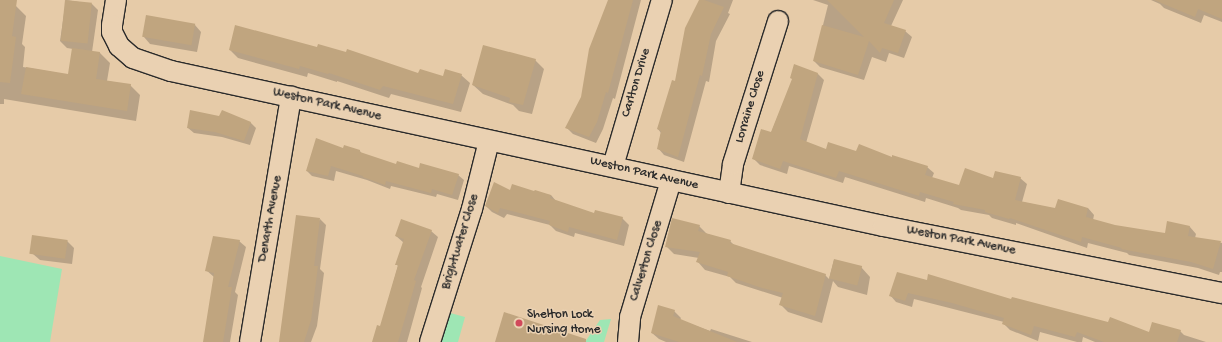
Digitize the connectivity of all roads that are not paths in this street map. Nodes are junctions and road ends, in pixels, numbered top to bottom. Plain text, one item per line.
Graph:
1 (116, 0) edge
2 (662, 0) edge
3 (778, 22) dead end
4 (292, 96) junction
5 (489, 141) junction
6 (613, 166) junction
7 (671, 180) junction
8 (729, 193) junction
9 (1222, 294) edge
10 (250, 342) edge
11 (430, 342) edge
12 (628, 342) edge

1 - 4 street, Weston Park Avenue
2 - 6 street, Carlton Drive
3 - 8 street, Lorraine Close
4 - 5 street, Weston Park Avenue
4 - 10 street, Denarth Avenue
5 - 6 street, Weston Park Avenue
5 - 11 street, Brightwater Close
6 - 7 street, Weston Park Avenue
7 - 8 street, Weston Park Avenue
7 - 12 street, Calverton Close
8 - 9 street, Weston Park Avenue

